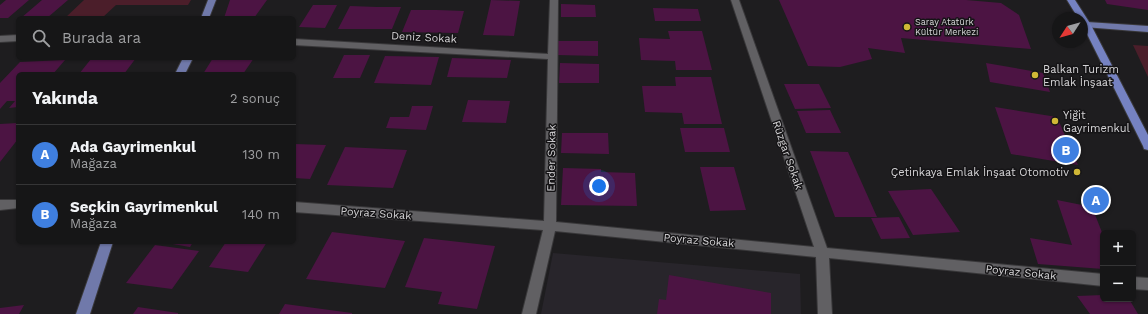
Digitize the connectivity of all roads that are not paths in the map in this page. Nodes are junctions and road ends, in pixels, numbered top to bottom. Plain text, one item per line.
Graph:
1 (212, 0) edge
2 (554, 0) edge
3 (735, 0) edge
4 (1071, 0) edge
5 (1079, 12) edge
6 (206, 16) edge
7 (1088, 25) edge
8 (1088, 27) edge
9 (1148, 29) edge
10 (16, 38) edge
11 (0, 39) edge
12 (296, 42) edge
13 (553, 57) junction
14 (187, 60) edge
15 (181, 72) edge
16 (1148, 146) edge
17 (16, 204) edge
18 (0, 205) edge
19 (296, 207) edge
20 (550, 226) junction
21 (106, 244) edge
22 (822, 252) junction
23 (1100, 280) edge
24 (1136, 282) edge
25 (1148, 284) edge
26 (83, 314) edge
27 (529, 314) edge
28 (825, 314) edge

1 - 6 main road
2 - 13 street, Ender Sokak
3 - 22 street, Rüzgar Sokak
4 - 5 highway
7 - 9 main road
8 - 16 highway
10 - 11 street
12 - 13 street, Deniz Sokak
13 - 20 street, Ender Sokak
14 - 15 main road
17 - 18 street
19 - 20 street, Poyraz Sokak
20 - 22 street, Poyraz Sokak
20 - 27 street, Ender Sokak
21 - 26 main road
22 - 23 street, Poyraz Sokak
22 - 28 street, Rüzgar Sokak
24 - 25 street

